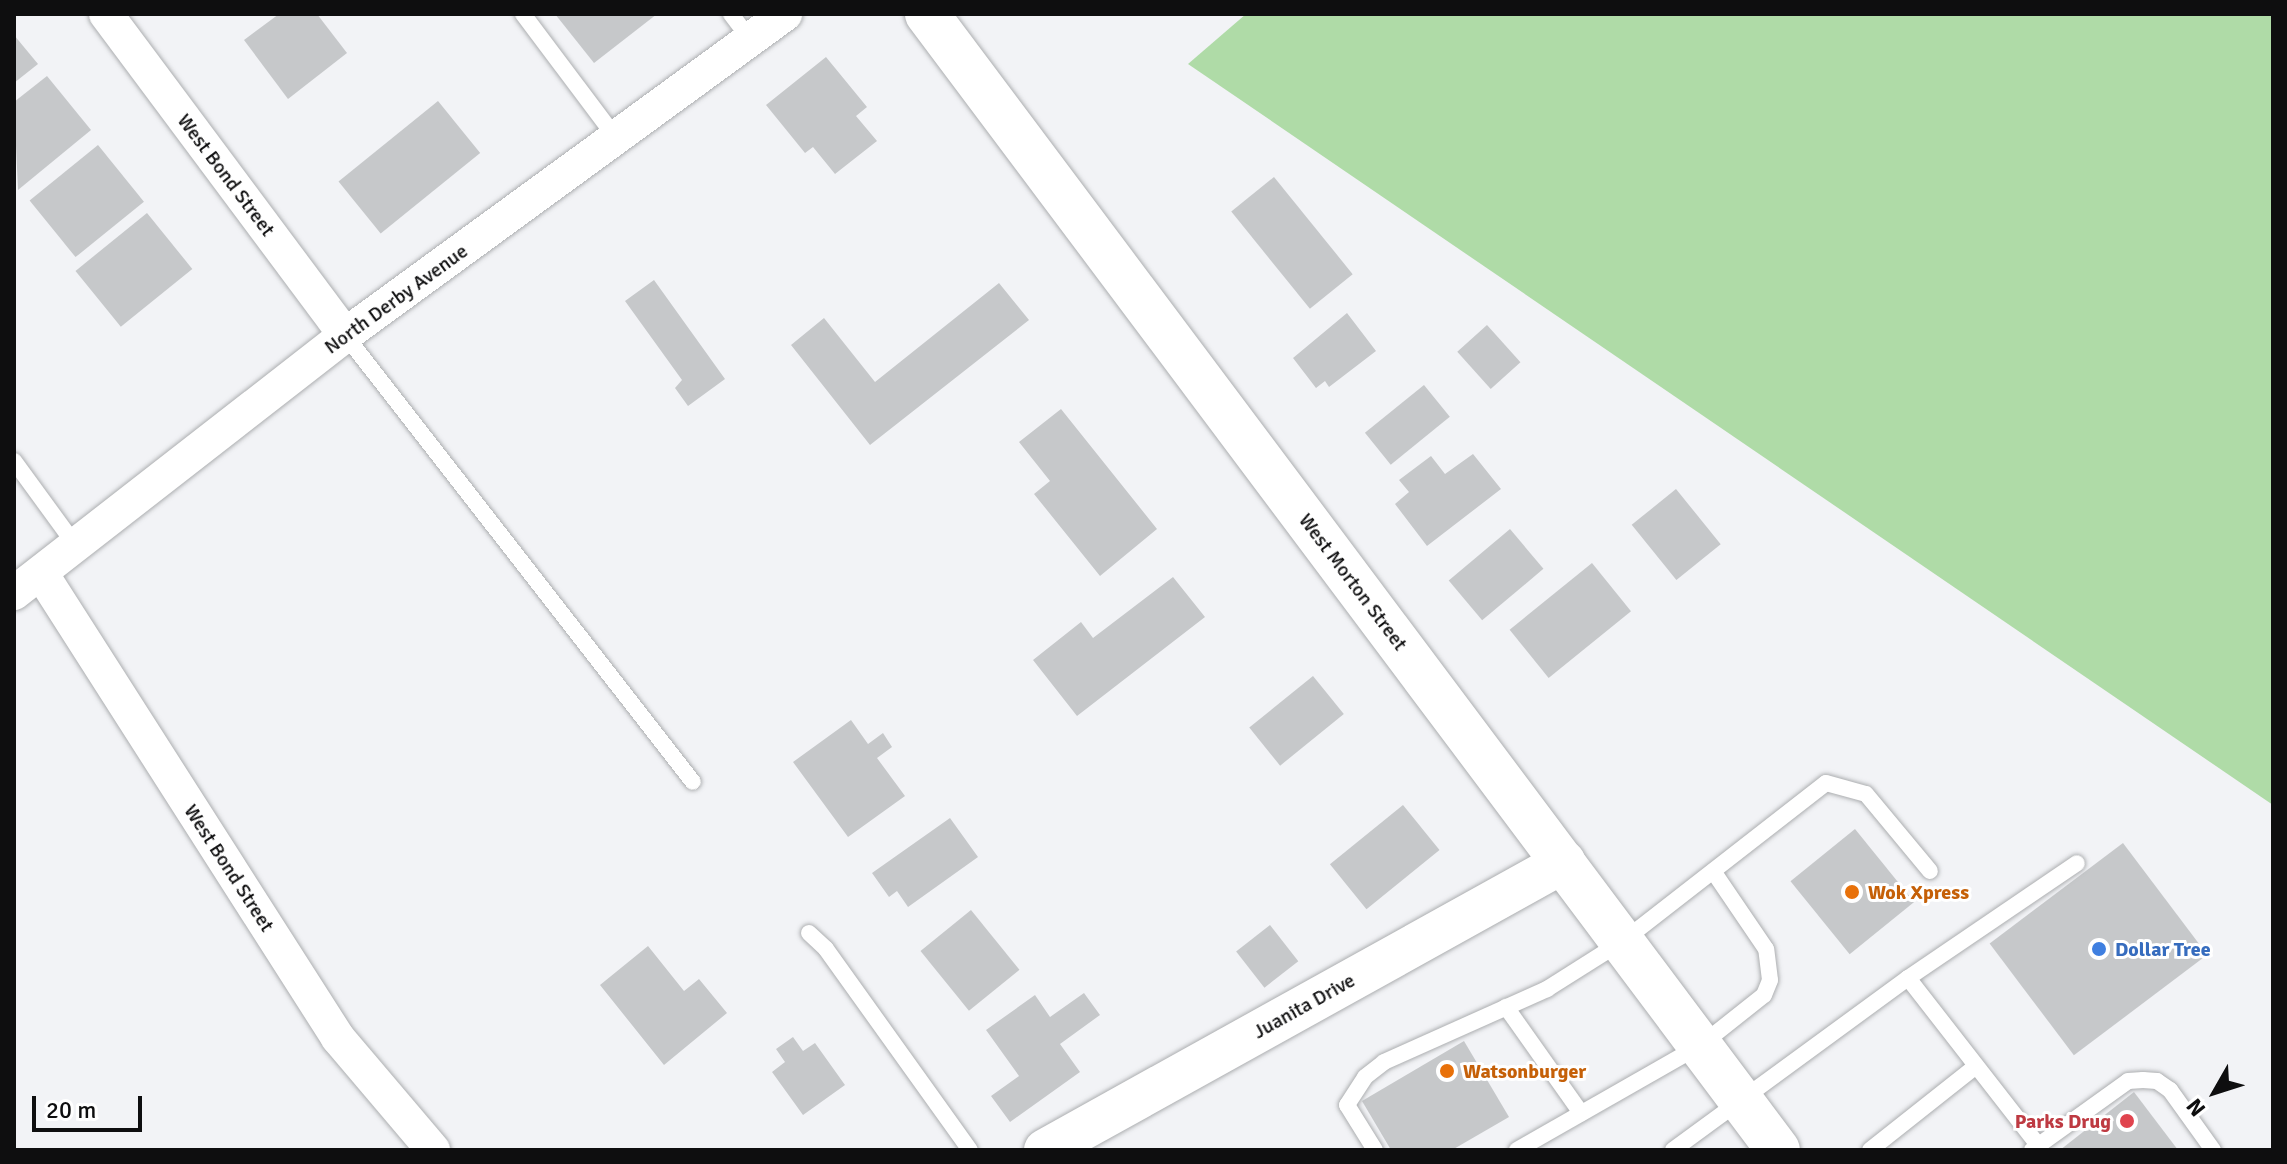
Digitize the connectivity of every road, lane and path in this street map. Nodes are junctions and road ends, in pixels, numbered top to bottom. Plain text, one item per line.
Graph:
1 (106, 14) edge
2 (523, 14) edge
3 (785, 14) edge
4 (927, 14) edge
5 (741, 27) edge
6 (616, 138) junction
7 (345, 335) junction
8 (14, 461) edge
9 (76, 546) junction
10 (27, 583) edge
11 (693, 782) dead end
12 (1564, 862) junction
13 (2077, 863) dead end
14 (1713, 871) junction
15 (1930, 871) dead end
16 (809, 933) dead end
17 (1623, 941) junction
18 (1908, 978) junction
19 (1506, 1007) junction
20 (1701, 1045) junction
21 (1976, 1066) junction
22 (1743, 1103) junction
23 (1581, 1113) junction
24 (2035, 1148) edge
25 (433, 1150) edge
26 (970, 1150) edge
27 (1045, 1150) edge
28 (1375, 1150) edge
29 (1517, 1150) edge
30 (1673, 1150) edge
31 (1778, 1150) edge
32 (1870, 1150) edge
33 (2213, 1150) edge

1 - 7 street, West Bond Street
2 - 6 lane
3 - 5 street, North Derby Avenue
4 - 12 main road, West Morton Street
5 - 6 street, North Derby Avenue
6 - 7 street, North Derby Avenue
7 - 9 street, North Derby Avenue
7 - 11 lane
8 - 9 lane
9 - 10 street, North Derby Avenue
10 - 25 street, West Bond Street
12 - 17 main road, West Morton Street
12 - 27 street, Juanita Drive
13 - 18 lane
14 - 15 lane
14 - 17 lane
14 - 20 lane
16 - 26 lane
17 - 19 lane
17 - 20 main road, West Morton Street
18 - 21 lane
18 - 22 lane
19 - 23 lane
19 - 28 lane
20 - 22 main road, West Morton Street
20 - 23 lane
21 - 24 lane
21 - 32 lane
22 - 30 lane
22 - 31 main road, West Morton Street
23 - 29 lane
24 - 33 lane

